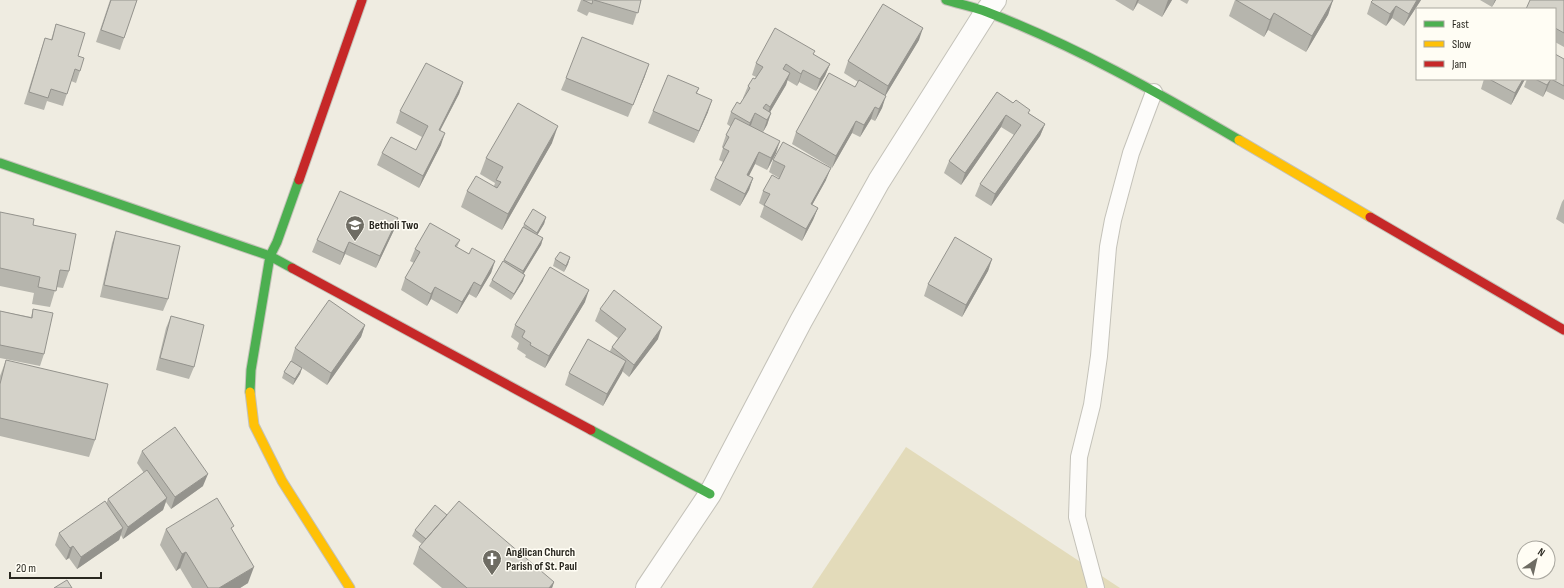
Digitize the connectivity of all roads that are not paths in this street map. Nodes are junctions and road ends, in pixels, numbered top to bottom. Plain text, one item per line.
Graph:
1 (362, 0) edge
2 (946, 0) edge
3 (991, 6) edge
4 (1154, 92) junction
5 (0, 162) edge
6 (270, 256) junction
7 (1564, 330) edge
8 (710, 494) junction
9 (350, 588) edge
10 (647, 588) edge
11 (1096, 588) edge

1 - 6 street
2 - 3 street
3 - 4 street
3 - 8 street
4 - 7 street
4 - 11 lane
5 - 6 street
6 - 8 street
6 - 9 street
8 - 10 street

